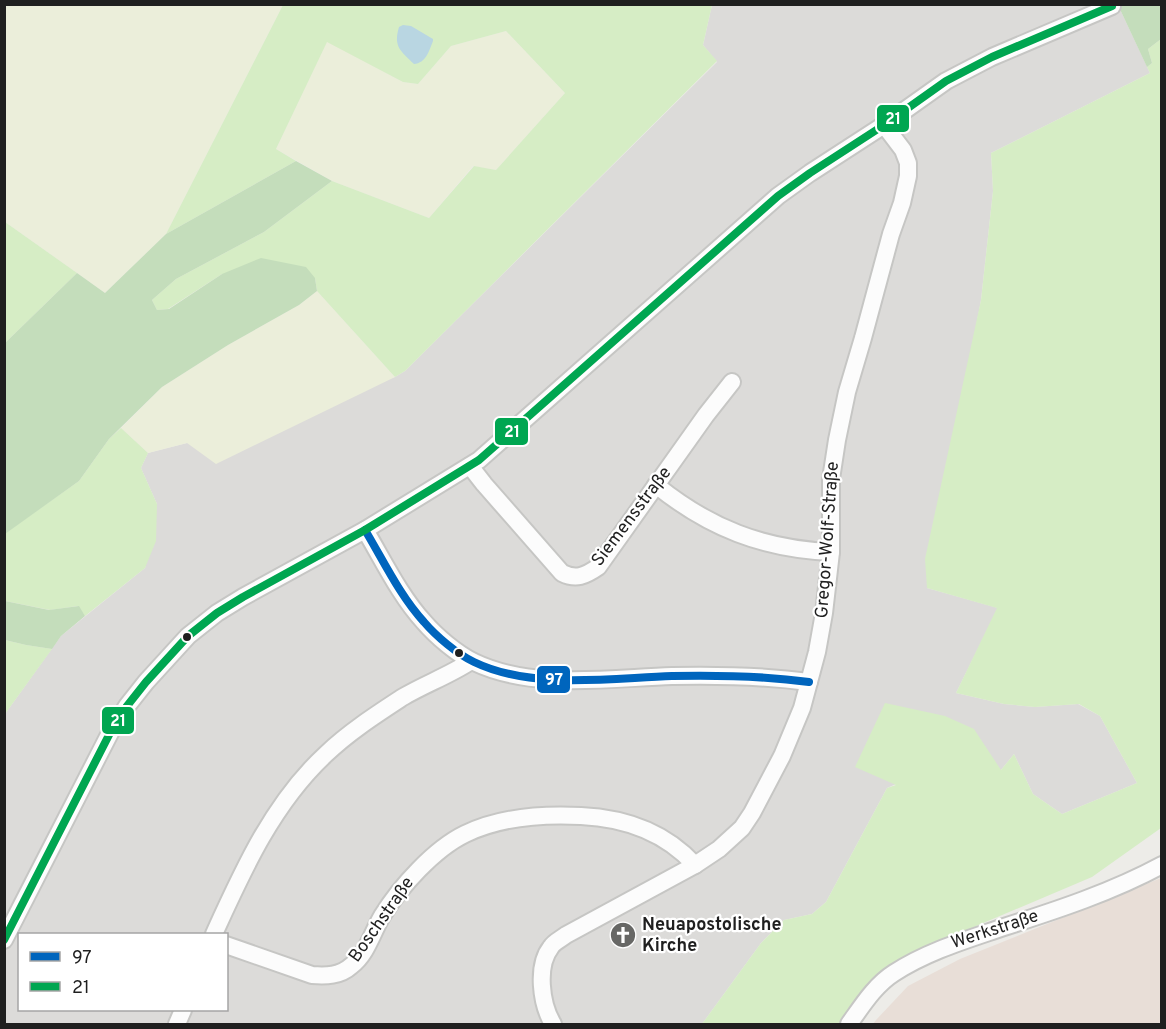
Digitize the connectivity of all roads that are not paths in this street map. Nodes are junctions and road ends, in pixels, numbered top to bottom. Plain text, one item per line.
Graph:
1 (1112, 6) dead end
2 (884, 125) junction
3 (732, 382) dead end
4 (470, 466) junction
5 (656, 485) junction
6 (365, 530) junction
7 (831, 552) junction
8 (471, 661) junction
9 (809, 682) junction
10 (695, 864) junction
11 (1161, 865) edge
12 (214, 933) edge
13 (4, 940) edge
14 (228, 946) edge
15 (553, 1024) edge
16 (849, 1024) edge

1 - 2 street
2 - 4 street
2 - 7 street, Gregor-Wolf-Straße
3 - 5 street, Siemensstraße
4 - 5 street, Siemensstraße
4 - 6 street
5 - 7 street
6 - 8 street
6 - 13 street
7 - 9 street, Gregor-Wolf-Straße
8 - 9 street
8 - 12 street
9 - 10 street, Gregor-Wolf-Straße
10 - 14 street, Boschstraße
10 - 15 street, Gregor-Wolf-Straße
11 - 16 street, Werkstraße

